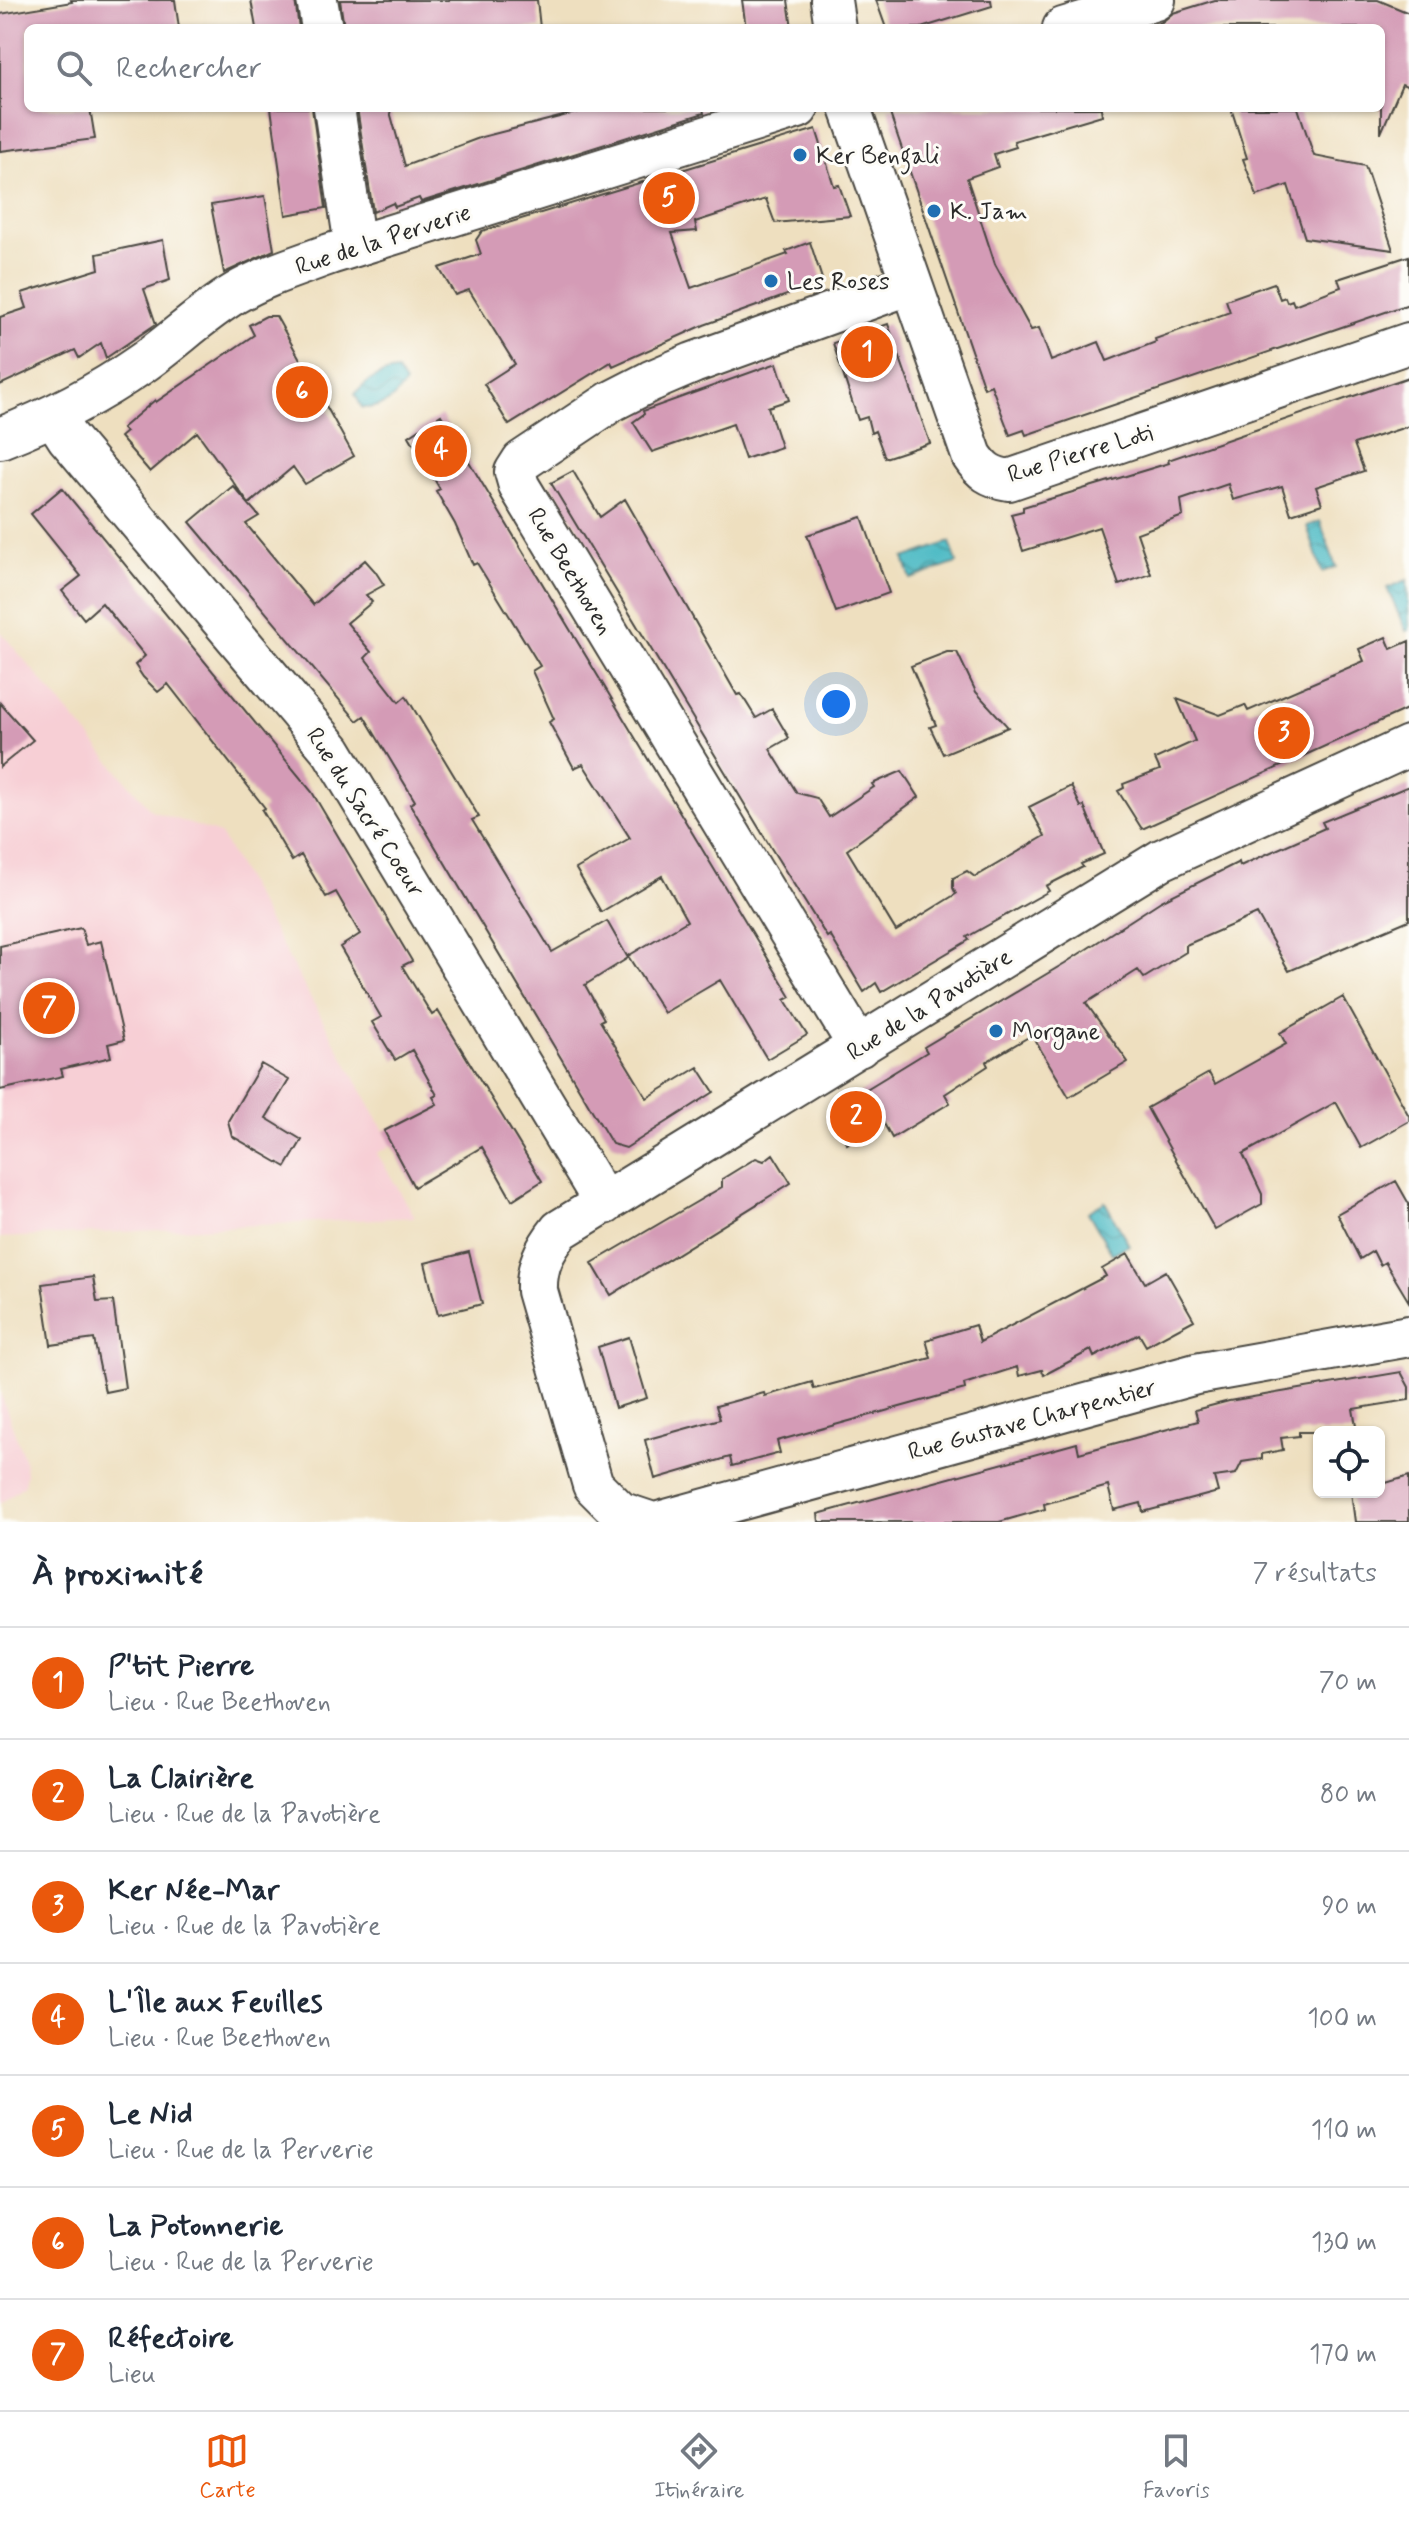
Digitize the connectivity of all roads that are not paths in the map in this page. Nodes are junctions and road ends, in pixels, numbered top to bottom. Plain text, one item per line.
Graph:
1 (317, 0) edge
2 (831, 0) edge
3 (1155, 0) edge
4 (321, 24) edge
5 (834, 24) edge
6 (1076, 24) edge
7 (335, 112) edge
8 (785, 112) edge
9 (851, 112) edge
10 (355, 246) junction
11 (911, 284) junction
12 (1409, 343) edge
13 (53, 415) junction
14 (0, 438) edge
15 (1409, 746) edge
16 (859, 1047) junction
17 (605, 1204) junction
18 (1409, 1336) edge
19 (650, 1522) edge
20 (659, 1522) edge

1 - 4 street
2 - 5 street
3 - 6 street
7 - 10 street
8 - 10 street, Rue de la Perverie
9 - 11 street, Rue Pierre Loti
10 - 13 street, Rue de la Perverie
11 - 12 street, Rue Pierre Loti
11 - 16 street, Rue Beethoven
13 - 14 street, Rue de la Perverie
13 - 17 street, Rue du Sacré Coeur
15 - 16 street, Rue de la Pavotière
16 - 17 street, Rue de la Pavotière
17 - 19 street, Rue de la Pavotière
18 - 20 street, Rue Gustave Charpentier

